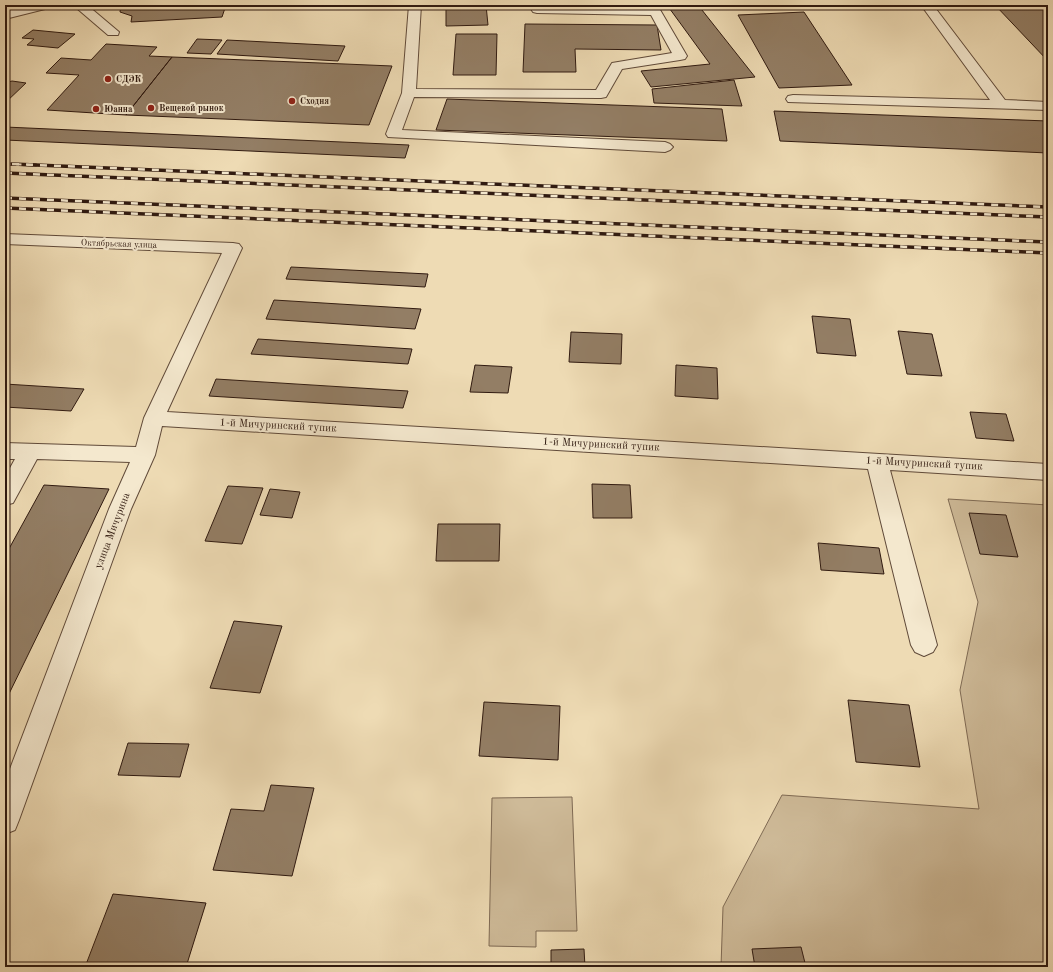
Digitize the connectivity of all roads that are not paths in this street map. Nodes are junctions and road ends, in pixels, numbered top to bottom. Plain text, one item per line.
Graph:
1 (45, 5) edge
2 (79, 5) edge
3 (415, 5) edge
4 (927, 5) edge
5 (654, 8) edge
6 (537, 9) dead end
7 (5, 15) edge
8 (114, 32) dead end
9 (409, 93) junction
10 (793, 99) dead end
11 (1001, 105) junction
12 (1048, 106) edge
13 (665, 147) dead end
14 (5, 239) edge
15 (233, 248) joint
16 (154, 418) junction
17 (5, 451) edge
18 (30, 452) junction
19 (144, 455) junction
20 (877, 462) junction
21 (1048, 472) edge
22 (5, 497) edge
23 (924, 644) dead end
24 (5, 818) edge

1 - 7 street
2 - 8 street
3 - 9 street
4 - 11 street
5 - 6 street
5 - 9 street
9 - 13 street
10 - 11 street
11 - 12 street
14 - 15 street, Октябрьская улица
15 - 16 street, улица Мичурина
16 - 19 street, улица Мичурина
16 - 20 street, 1-й Мичуринский тупик
17 - 18 street
18 - 19 street
18 - 22 street
19 - 24 street, улица Мичурина
20 - 21 street, 1-й Мичуринский тупик
20 - 23 street

